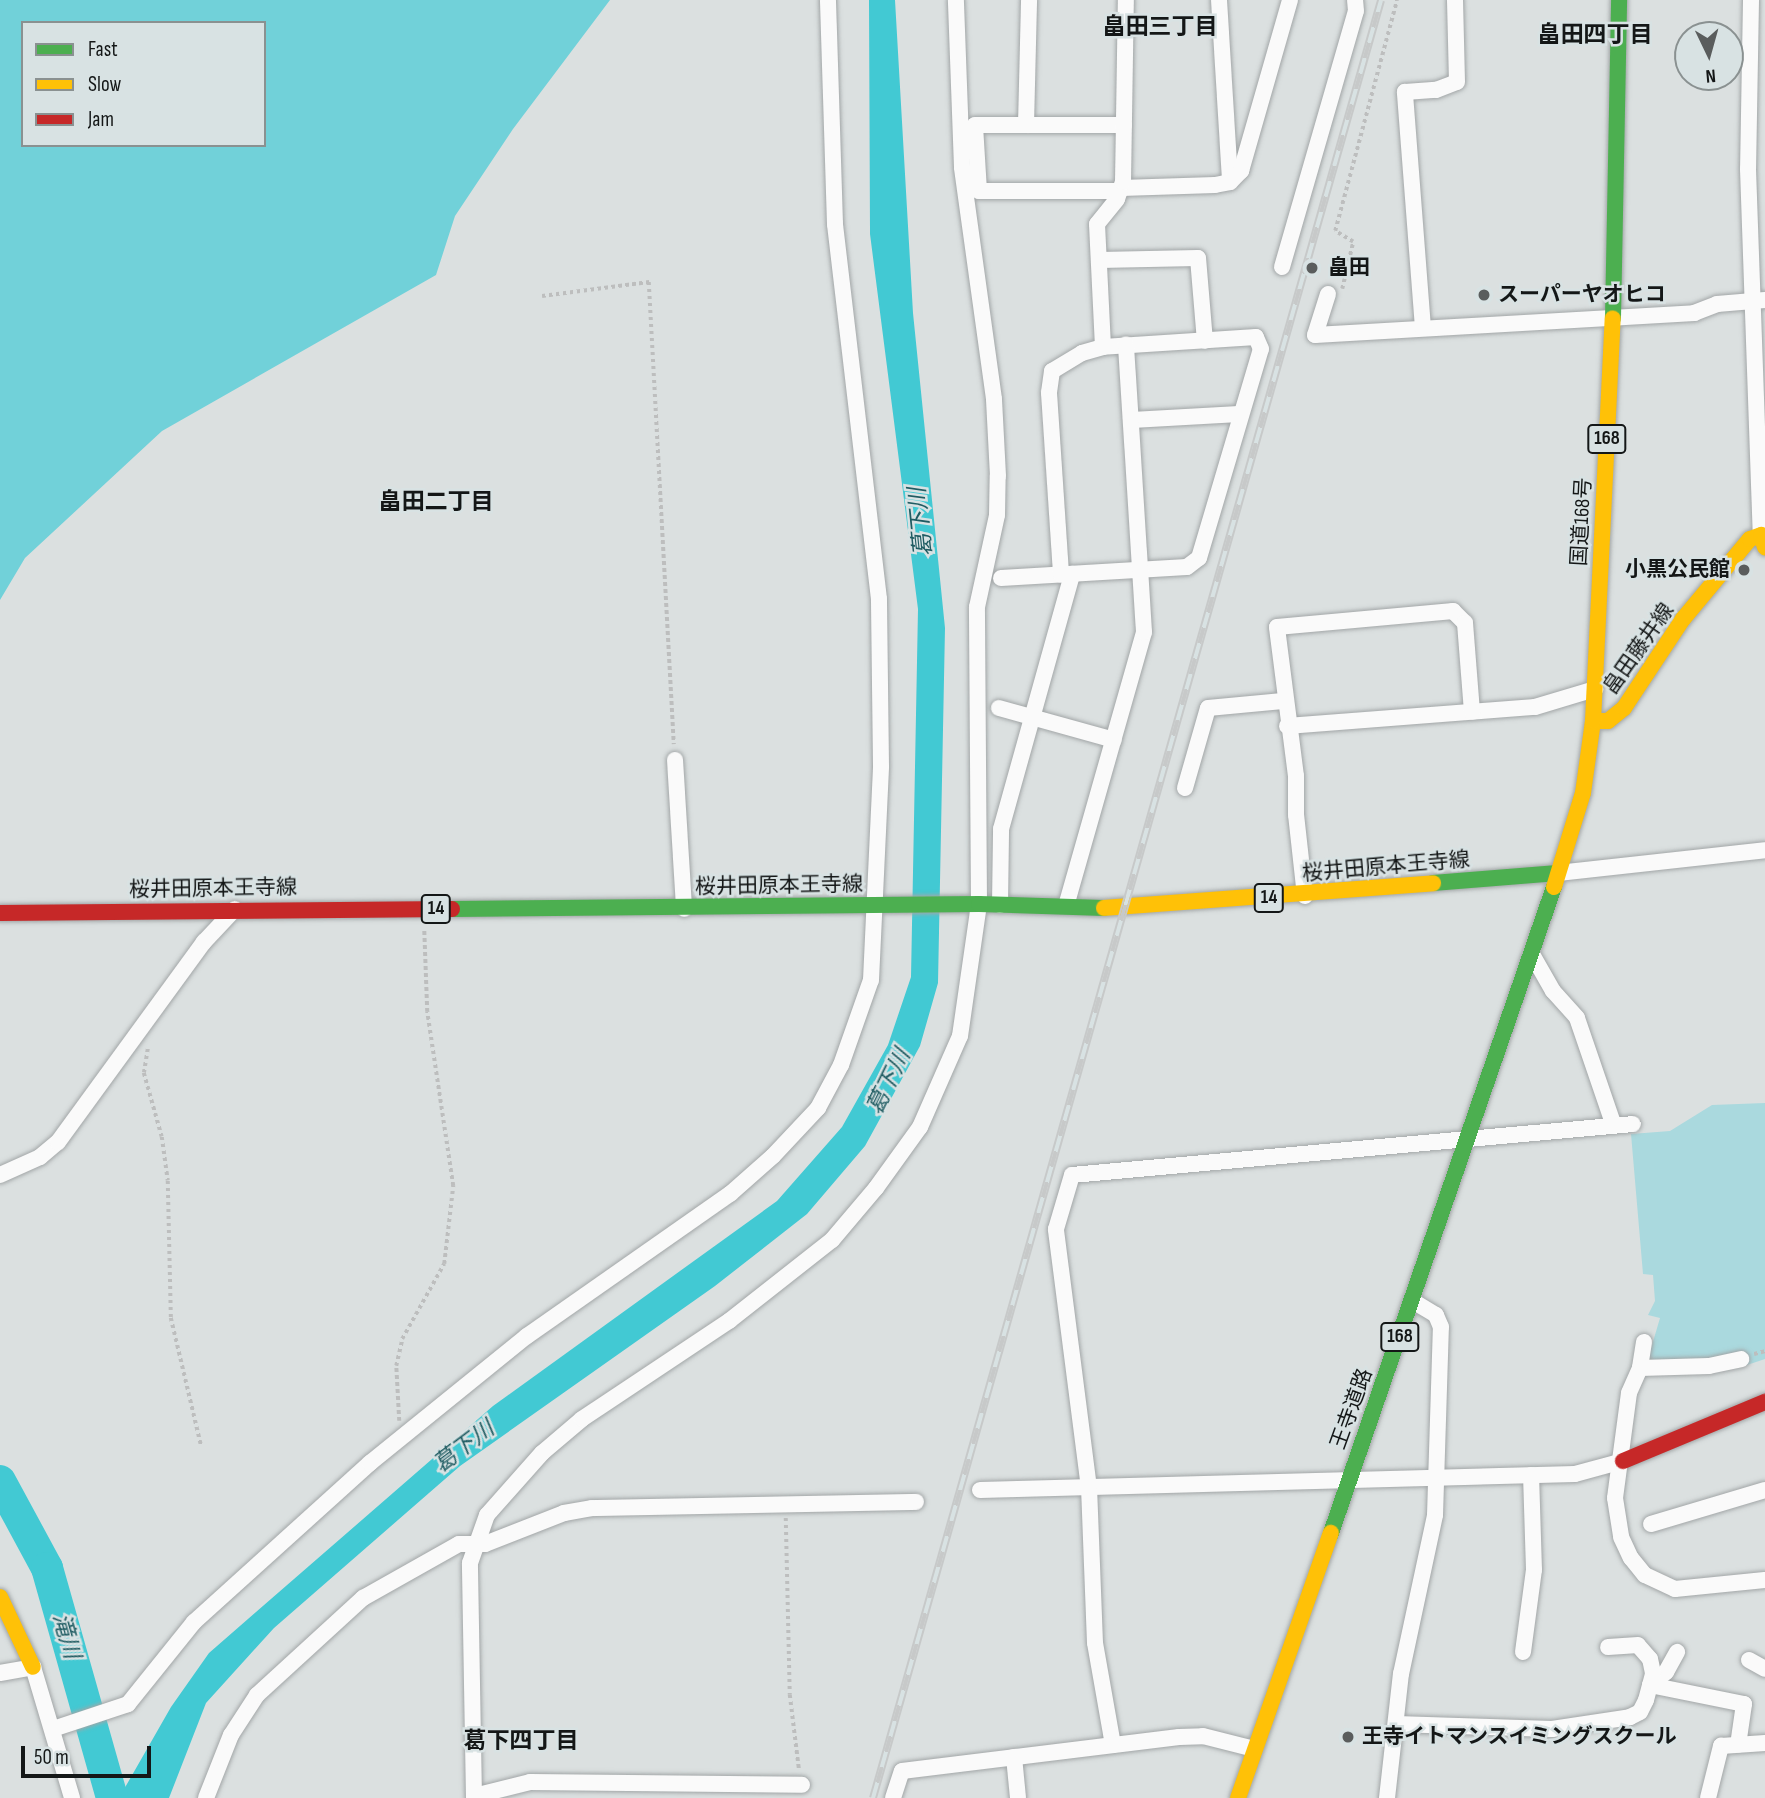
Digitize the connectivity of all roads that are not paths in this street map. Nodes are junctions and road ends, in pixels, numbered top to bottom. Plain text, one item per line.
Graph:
1 (828, 0) edge
2 (956, 0) edge
3 (1029, 0) edge
4 (1126, 0) edge
5 (1219, 0) edge
6 (1290, 0) edge
7 (1355, 0) edge
8 (1455, 0) edge
9 (1619, 0) edge
10 (1751, 0) edge
11 (1757, 54) edge
12 (1026, 125) junction
13 (1124, 125) junction
14 (1230, 182) junction
15 (1121, 190) junction
16 (1099, 260) junction
17 (1282, 267) dead end
18 (1334, 296) road end
19 (1759, 300) edge
20 (1613, 317) junction
21 (1423, 328) junction
22 (1205, 341) junction
23 (1126, 345) junction
24 (1103, 347) junction
25 (1240, 414) junction
26 (1131, 420) junction
27 (1763, 541) edge
28 (1140, 570) junction
29 (1066, 574) junction
30 (1001, 578) dead end
31 (1595, 689) junction
32 (1283, 701) junction
33 (999, 708) dead end
34 (1472, 712) junction
35 (1032, 717) junction
36 (1593, 721) junction
37 (1287, 726) junction
38 (1114, 740) junction
39 (675, 760) road end
40 (1185, 788) dead end
41 (1765, 850) edge
42 (1558, 873) junction
43 (1305, 896) junction
44 (979, 904) junction
45 (1000, 905) junction
46 (871, 906) junction
47 (1066, 906) junction
48 (235, 909) junction
49 (684, 909) junction
50 (0, 913) edge
51 (1533, 956) junction
52 (1633, 1124) dead end
53 (1614, 1126) junction
54 (1469, 1139) junction
55 (0, 1175) edge
56 (1413, 1301) junction
57 (1644, 1342) dead end
58 (1741, 1359) dead end
59 (1640, 1368) junction
60 (1765, 1402) edge
61 (1623, 1461) junction
62 (1531, 1475) junction
63 (1435, 1478) junction
64 (1349, 1481) junction
65 (1088, 1488) junction
66 (980, 1490) dead end
67 (1765, 1490) edge
68 (916, 1502) dead end
69 (1651, 1524) dead end
70 (473, 1544) junction
71 (1765, 1580) edge
72 (0, 1597) edge
73 (1608, 1647) dead end
74 (1523, 1652) dead end
75 (1676, 1652) dead end
76 (1749, 1660) dead end
77 (33, 1667) junction
78 (1765, 1669) edge
79 (0, 1673) edge
80 (1650, 1685) junction
81 (1396, 1724) junction
82 (53, 1729) junction
83 (1765, 1743) edge
84 (1113, 1745) junction
85 (1738, 1745) junction
86 (1254, 1749) junction
87 (1014, 1757) junction
88 (802, 1785) road end
89 (474, 1797) edge
90 (72, 1798) edge
91 (206, 1798) edge
92 (893, 1798) edge
93 (1018, 1798) edge
94 (1237, 1798) edge
95 (1387, 1798) edge
96 (1709, 1798) edge

1 - 46 street
2 - 44 street
3 - 12 street
4 - 13 street
5 - 14 street
6 - 14 street
7 - 17 street
8 - 21 street
9 - 20 main road, 国道168号 / 168
10 - 11 street
11 - 19 street
12 - 13 street
12 - 15 street
13 - 15 street
14 - 15 street
15 - 16 street
16 - 22 street
16 - 24 street
18 - 21 street
19 - 20 street
19 - 27 street
20 - 21 street
20 - 31 main road, 国道168号 / 168
22 - 23 street
22 - 25 street
23 - 24 street
23 - 26 street
24 - 29 street
25 - 26 street
25 - 28 street
26 - 28 street
27 - 36 main road, 畠田藤井線
28 - 29 street
28 - 38 street
29 - 30 street
29 - 35 street
31 - 34 street
31 - 36 main road, 国道168号 / 168
32 - 34 street
32 - 37 street
32 - 40 street
33 - 35 street
34 - 37 street
35 - 38 street
35 - 45 street
36 - 42 main road, 国道168号 / 168
37 - 43 street
38 - 47 street
39 - 49 street
41 - 42 street
42 - 43 main road, 桜井田原本王寺線 / 14
42 - 51 main road, 王寺道路 / 168
43 - 47 main road, 桜井田原本王寺線 / 14
44 - 45 main road, 桜井田原本王寺線 / 14
44 - 46 main road, 桜井田原本王寺線 / 14
44 - 70 street
45 - 47 main road, 桜井田原本王寺線 / 14
46 - 49 main road, 桜井田原本王寺線 / 14
46 - 82 street
48 - 49 main road, 桜井田原本王寺線 / 14
48 - 50 main road, 桜井田原本王寺線 / 14
48 - 55 street
51 - 53 street
51 - 54 main road, 王寺道路 / 168
52 - 53 street
53 - 54 street
54 - 56 main road, 王寺道路 / 168
54 - 65 street
56 - 63 street
56 - 64 main road, 王寺道路 / 168
57 - 59 street
58 - 59 street
59 - 61 street
60 - 61 main road
61 - 62 street
61 - 71 street
62 - 63 street
62 - 74 street
63 - 64 street
63 - 81 street
64 - 65 street
64 - 86 main road, 王寺道路 / 168
65 - 66 street
65 - 84 street
67 - 69 street
68 - 70 street
70 - 89 street
70 - 91 street
72 - 77 main road
73 - 80 street
75 - 80 street
76 - 78 street
77 - 79 street
77 - 82 street
80 - 81 street
80 - 85 street
81 - 95 street
82 - 90 street
83 - 85 street
84 - 86 street
84 - 87 street
85 - 96 street
86 - 94 main road, 王寺道路 / 168
87 - 92 street
87 - 93 street
88 - 89 street

